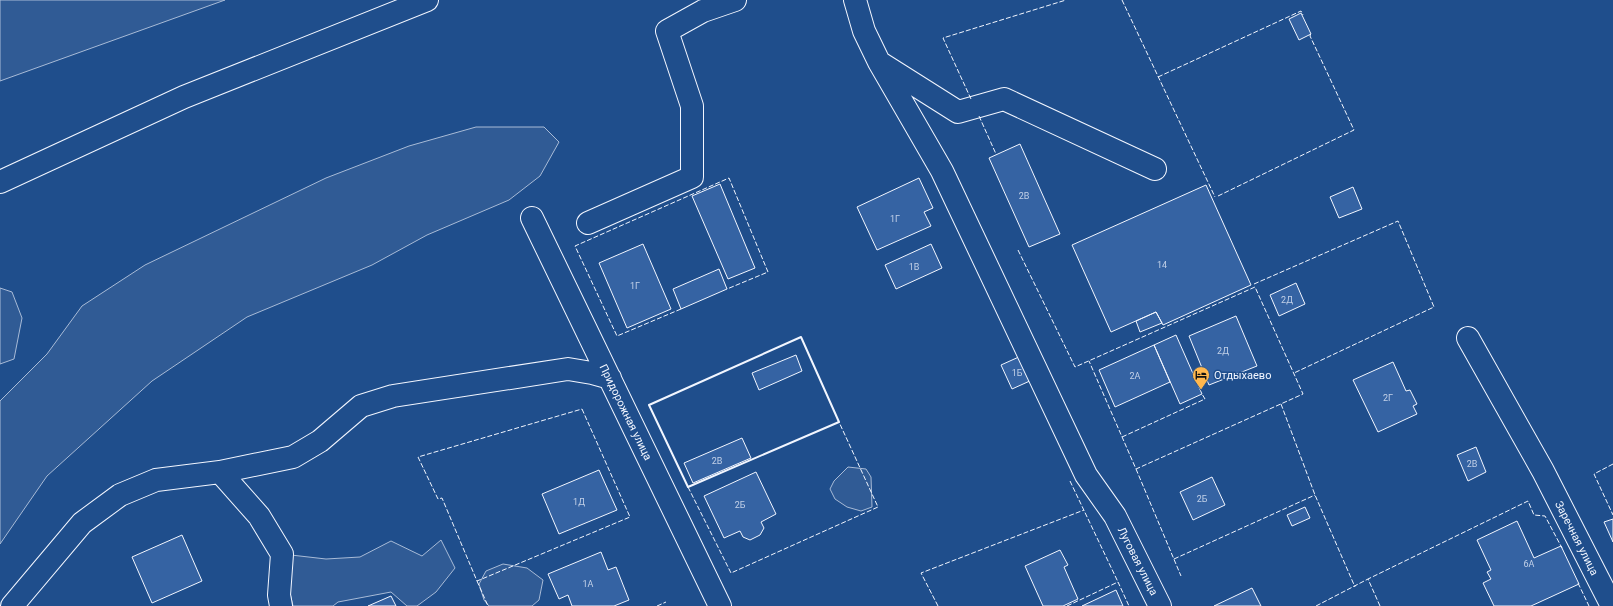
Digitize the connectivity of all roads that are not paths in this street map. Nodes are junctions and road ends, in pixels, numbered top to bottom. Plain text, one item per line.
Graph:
1 (427, 0) edge
2 (735, 0) edge
3 (855, 0) edge
4 (879, 62) junction
5 (1155, 169) dead end
6 (0, 182) edge
7 (532, 218) dead end
8 (588, 223) dead end
9 (1468, 338) dead end
10 (610, 378) junction
11 (220, 472) junction
12 (12, 606) edge
13 (281, 606) edge
14 (720, 606) edge
15 (1160, 606) edge
16 (1612, 606) edge

1 - 6 main road
2 - 8 main road
3 - 4 main road, Луговая улица
4 - 5 main road
4 - 15 main road, Луговая улица
7 - 10 main road, Придорожная улица
9 - 16 main road, Заречная улица
10 - 11 main road
10 - 14 main road, Придорожная улица
11 - 12 main road
11 - 13 main road

